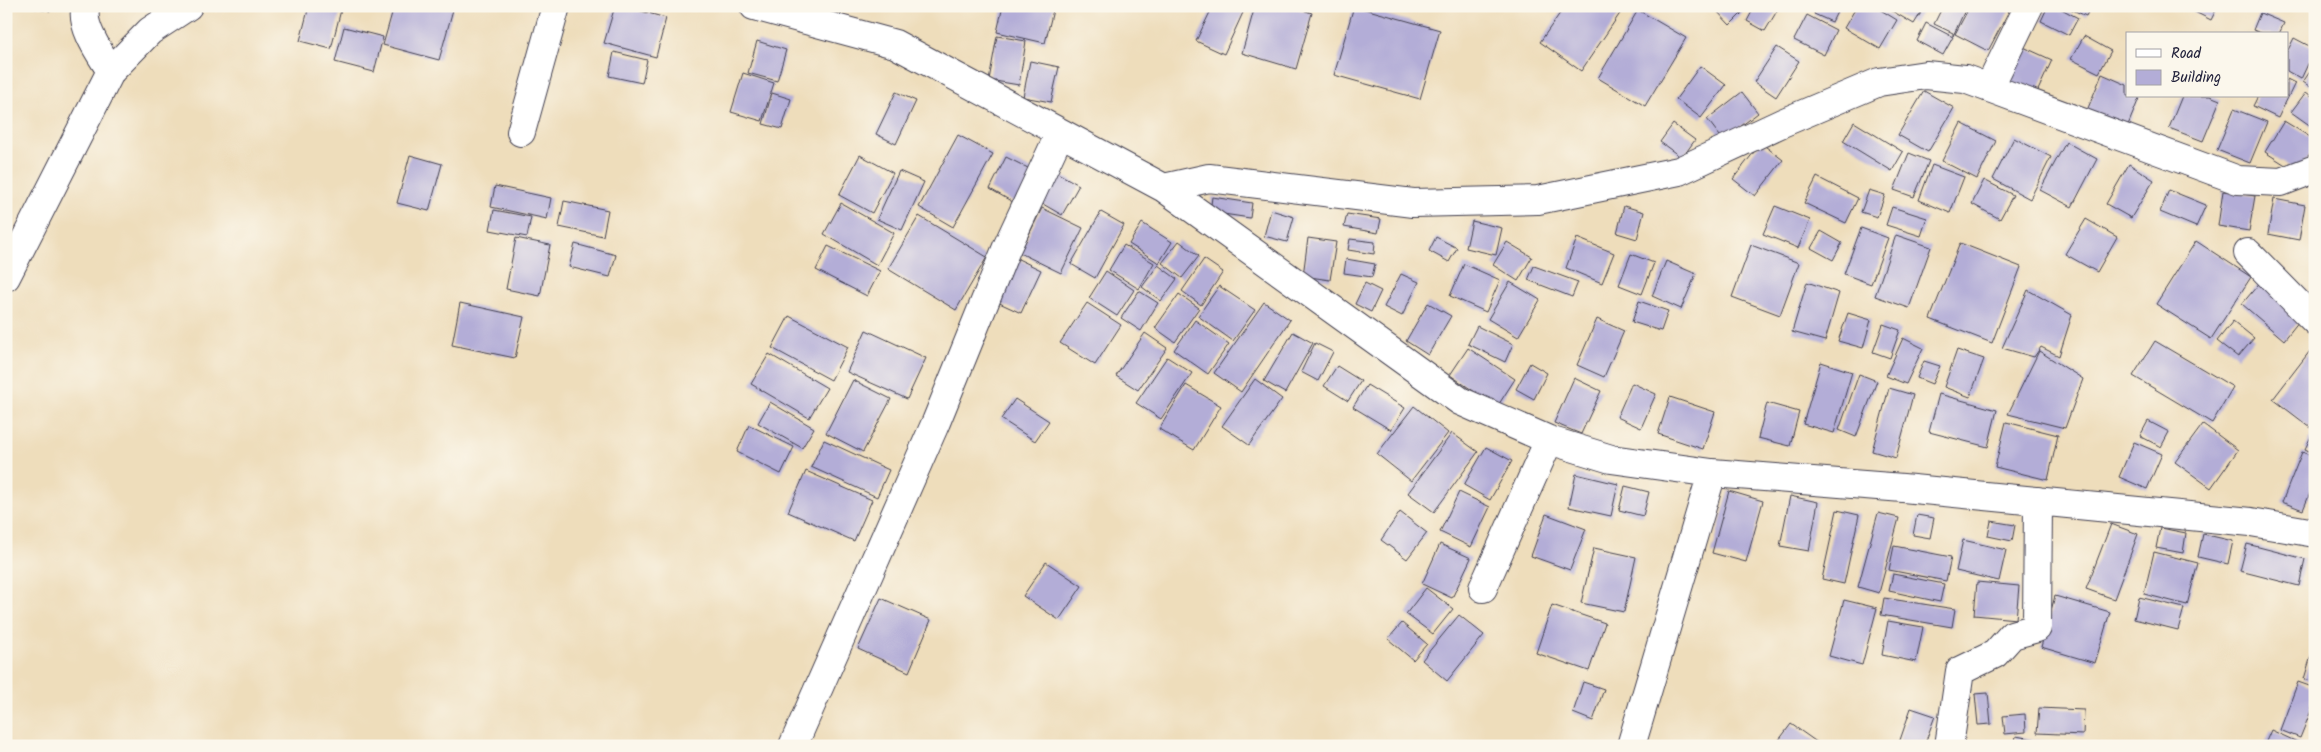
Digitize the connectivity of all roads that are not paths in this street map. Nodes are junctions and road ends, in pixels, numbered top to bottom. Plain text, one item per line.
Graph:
1 (86, 6) edge
2 (188, 6) edge
3 (556, 6) edge
4 (754, 6) edge
5 (2029, 6) edge
6 (111, 72) junction
7 (1989, 88) junction
8 (521, 132) dead end
9 (1060, 133) junction
10 (2315, 169) edge
11 (1164, 188) junction
12 (2248, 253) dead end
13 (6, 277) edge
14 (2315, 321) edge
15 (1549, 440) junction
16 (1712, 473) junction
17 (2038, 501) junction
18 (2315, 532) edge
19 (1483, 588) dead end
20 (793, 746) edge
21 (1631, 746) edge
22 (1949, 746) edge

1 - 6 street
2 - 6 street
3 - 8 street
4 - 9 street
5 - 7 street
6 - 13 street
7 - 10 street
7 - 11 street
9 - 11 street
9 - 20 street
11 - 15 street
12 - 14 street
15 - 16 street
15 - 19 street
16 - 17 street
16 - 21 street
17 - 18 street
17 - 22 street

